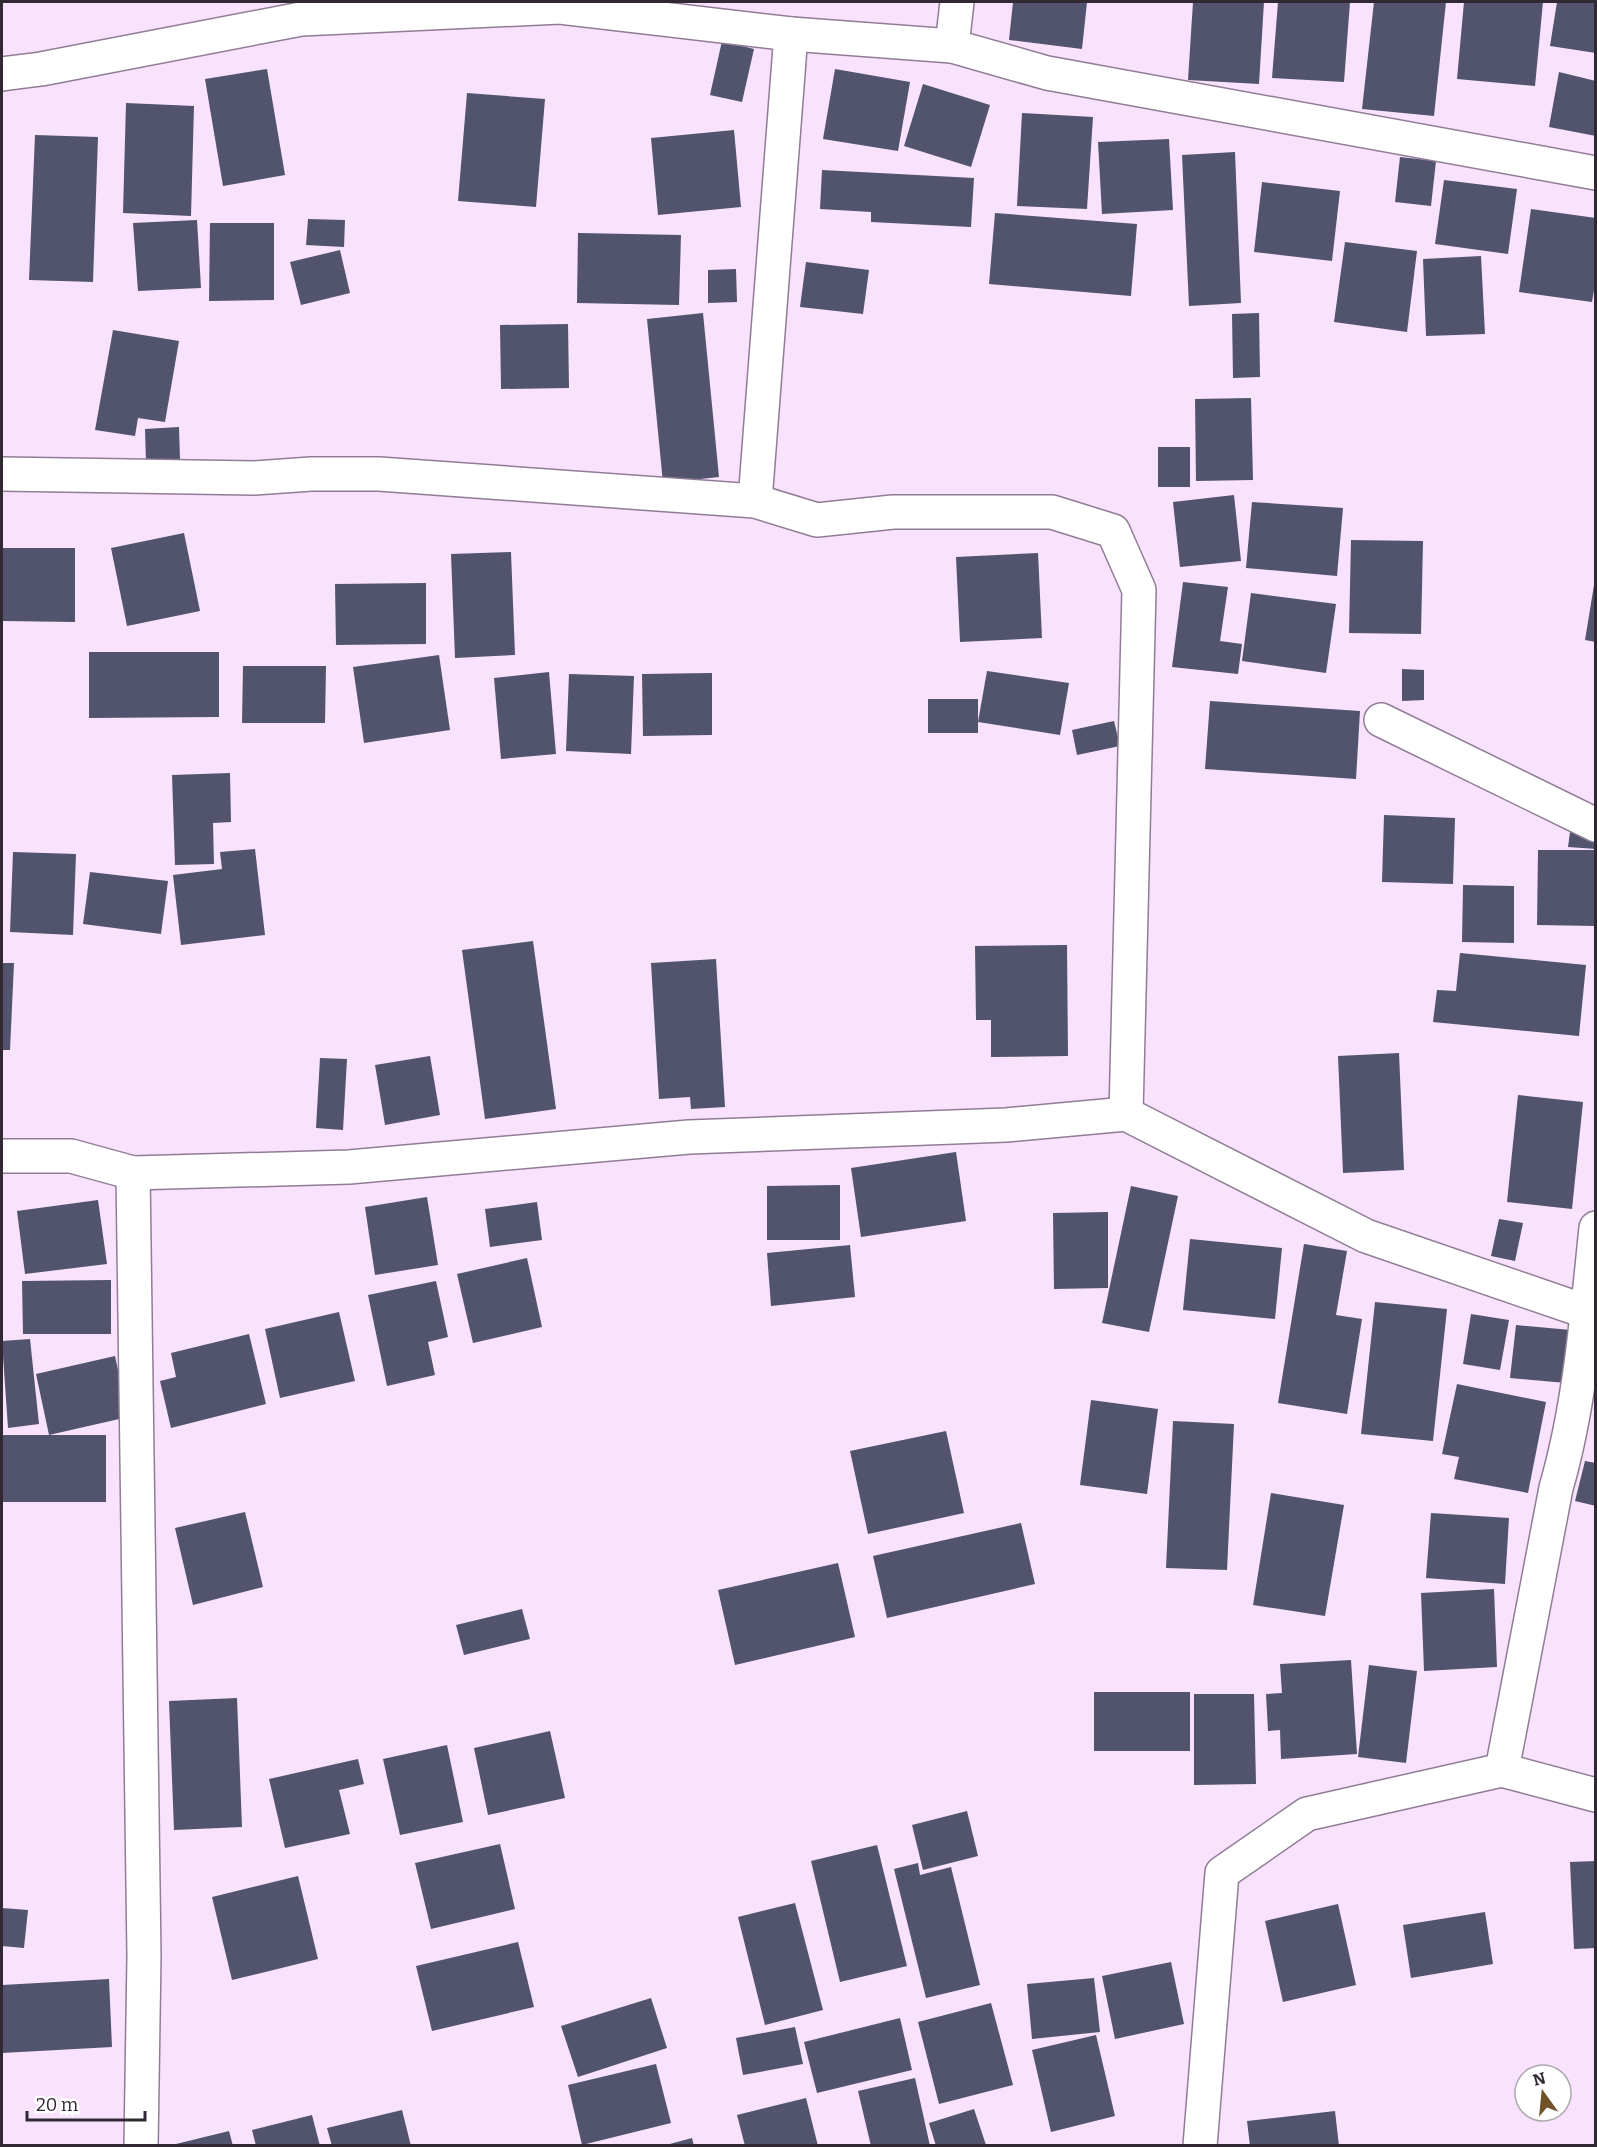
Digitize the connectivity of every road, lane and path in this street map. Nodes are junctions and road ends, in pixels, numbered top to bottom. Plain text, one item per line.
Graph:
1 (957, 2) edge
2 (301, 10) edge
3 (791, 34) junction
4 (952, 45) junction
5 (2, 74) edge
6 (1596, 173) edge
7 (2, 474) edge
8 (755, 501) junction
9 (1381, 720) dead end
10 (1596, 825) edge
11 (1126, 1114) junction
12 (2, 1156) edge
13 (133, 1173) junction
14 (1596, 1228) edge
15 (1592, 1313) edge
16 (1502, 1770) junction
17 (1596, 1795) edge
18 (141, 2145) edge
19 (1200, 2145) edge

1 - 4 street
2 - 3 street
2 - 5 street
3 - 4 street
3 - 8 street
4 - 6 street
7 - 8 street
8 - 11 street
9 - 10 street
11 - 13 street
11 - 15 street
12 - 13 street
13 - 18 street
14 - 15 street
15 - 16 street
16 - 17 street
16 - 19 street

